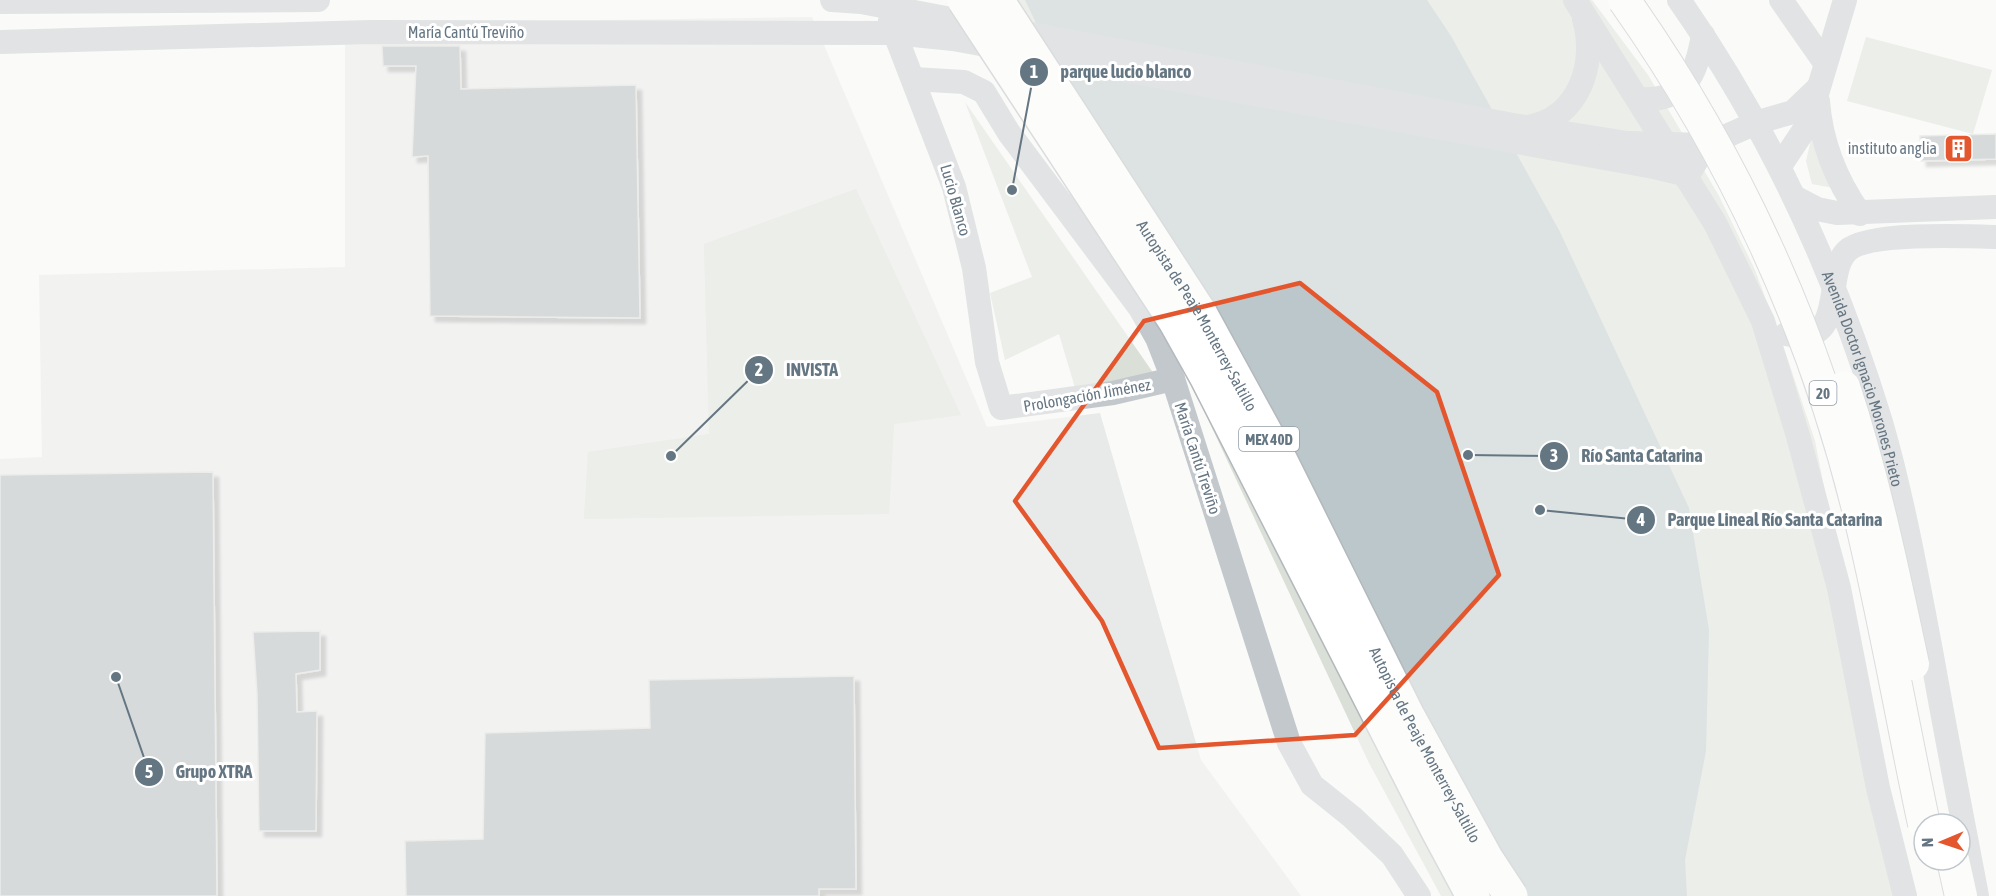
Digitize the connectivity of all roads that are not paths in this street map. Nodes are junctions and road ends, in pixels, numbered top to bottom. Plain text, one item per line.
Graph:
1 (318, 0) edge
2 (832, 0) edge
3 (997, 0) edge
4 (1624, 0) edge
5 (1648, 0) edge
6 (1678, 0) edge
7 (1782, 0) edge
8 (1845, 0) edge
9 (0, 2) edge
10 (1577, 3) edge
11 (886, 4) edge
12 (951, 24) edge
13 (894, 33) junction
14 (1703, 35) junction
15 (0, 42) edge
16 (1825, 63) junction
17 (913, 79) junction
18 (1817, 89) junction
19 (1639, 99) junction
20 (1758, 122) junction
21 (1526, 133) junction
22 (1668, 145) junction
23 (1706, 145) junction
24 (1780, 166) junction
25 (1688, 176) junction
26 (1796, 198) junction
27 (1996, 207) edge
28 (1860, 214) junction
29 (1996, 237) edge
30 (1835, 294) junction
31 (1763, 321) junction
32 (1173, 379) junction
33 (1000, 408) joint
34 (1881, 423) junction
35 (1798, 436) junction
36 (1921, 812) edge
37 (1944, 812) edge
38 (1935, 872) edge
39 (1956, 872) edge
40 (1419, 896) edge
41 (1473, 896) edge
42 (1511, 896) edge
43 (1905, 896) edge
44 (1940, 896) edge
45 (1961, 896) edge
46 (1977, 896) edge

1 - 9 street
2 - 11 street, María Cantú Treviño
3 - 42 highway, Autopista de Peaje Monterrey-Saltillo / MEX 40D, bridge
4 - 36 main road, 20, bridge
5 - 37 main road, Avenida Doctor Ignacio Morones Prieto / 20, bridge
6 - 14 street, Avenida Doctor Ignacio Morones Prieto
7 - 16 street
8 - 16 street
10 - 19 street, 20
10 - 21 street
11 - 12 street, María Cantú Treviño
11 - 13 street, Lucio Blanco
12 - 13 street, María Cantú Treviño
12 - 17 street
12 - 21 street, María Cantú Treviño, bridge
12 - 41 highway, Autopista de Peaje Monterrey-Saltillo / MEX 40D, bridge
13 - 15 street, María Cantú Treviño
13 - 17 street, Lucio Blanco
14 - 19 street
14 - 20 street, Avenida Doctor Ignacio Morones Prieto
16 - 18 street
17 - 32 street, María Cantú Treviño
17 - 33 street, Lucio Blanco
18 - 20 street
18 - 24 street
18 - 28 street
19 - 22 street, 20
20 - 23 street
20 - 24 street, Avenida Doctor Ignacio Morones Prieto
21 - 22 street
21 - 25 street
22 - 23 street
22 - 25 street, 20
23 - 25 street
24 - 26 street, Avenida Doctor Ignacio Morones Prieto
25 - 31 street, 20
26 - 28 street
26 - 30 street, Avenida Doctor Ignacio Morones Prieto
27 - 28 street
29 - 30 street
30 - 31 street
30 - 34 street, Avenida Doctor Ignacio Morones Prieto
31 - 35 street, 20
32 - 33 street, Prolongación Jiménez
32 - 40 street, María Cantú Treviño
34 - 35 street
34 - 46 street, Avenida Doctor Ignacio Morones Prieto
35 - 43 street, 20
38 - 44 main road
39 - 45 main road

